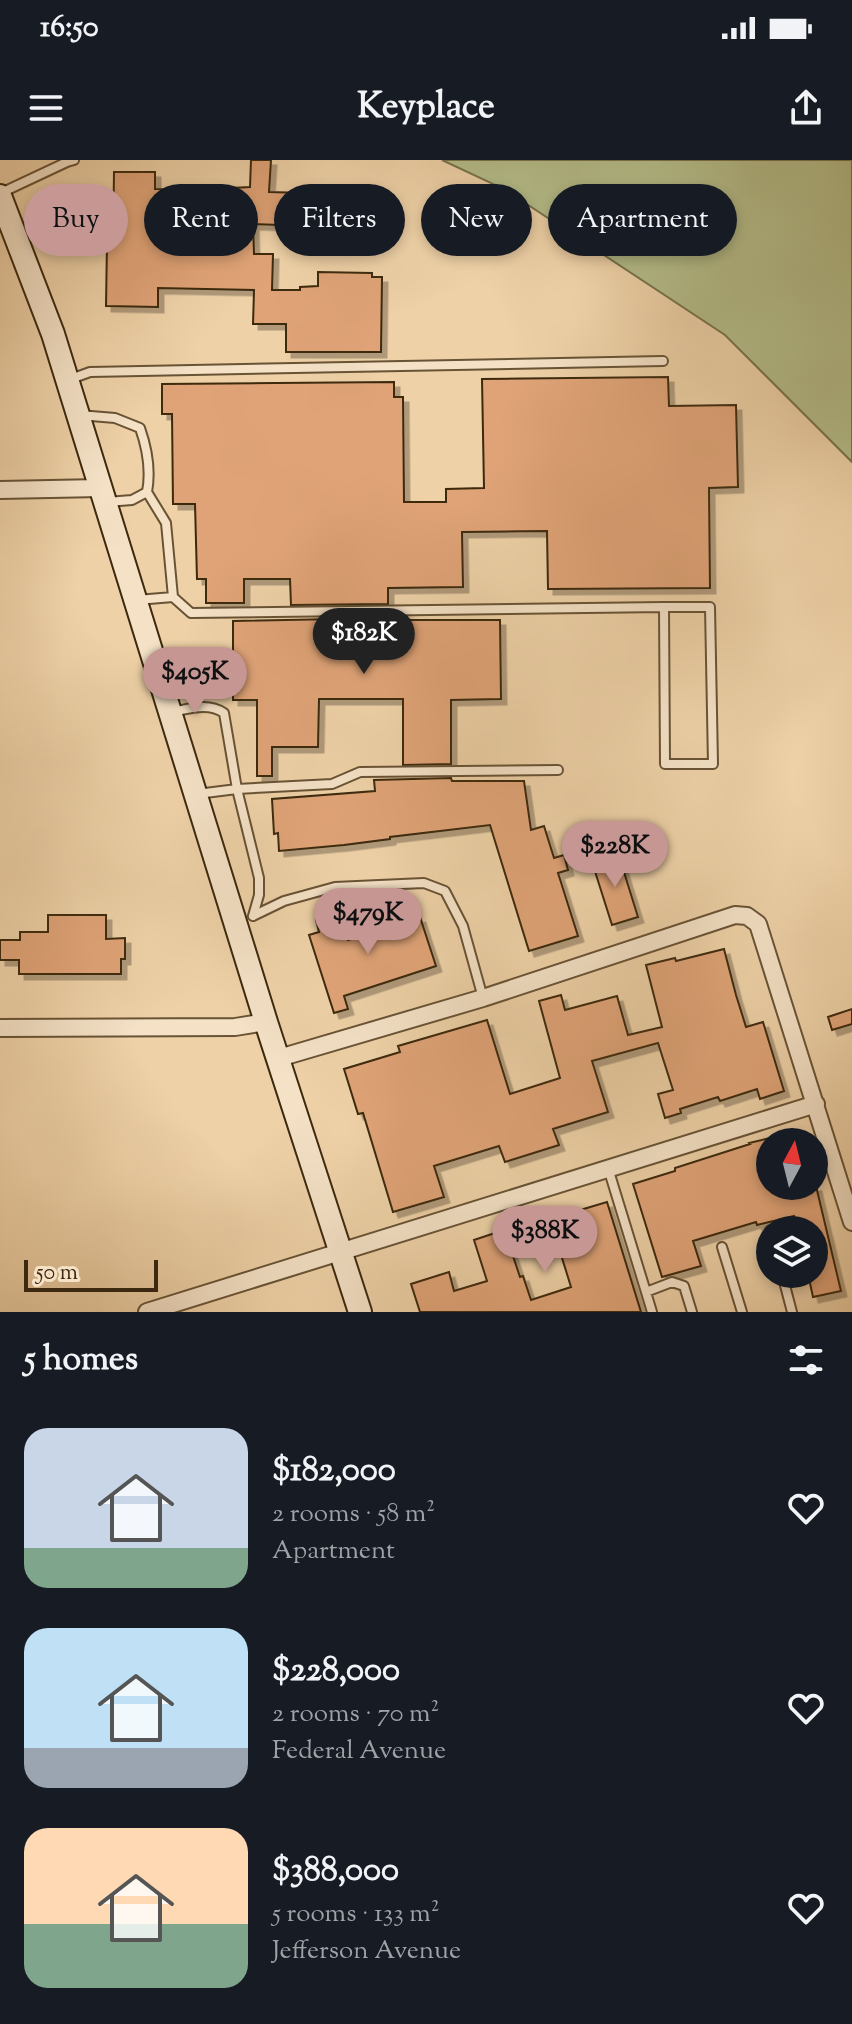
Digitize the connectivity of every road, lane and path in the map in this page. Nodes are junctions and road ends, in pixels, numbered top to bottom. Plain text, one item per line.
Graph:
1 (74, 160) edge
2 (0, 195) edge
3 (663, 361) dead end
4 (67, 380) junction
5 (78, 415) junction
6 (0, 490) edge
7 (147, 492) junction
8 (102, 495) junction
9 (173, 597) junction
10 (136, 600) junction
11 (664, 607) junction
12 (170, 712) junction
13 (558, 770) dead end
14 (237, 789) junction
15 (196, 795) junction
16 (245, 922) junction
17 (483, 998) junction
18 (266, 1022) junction
19 (0, 1028) edge
20 (279, 1058) junction
21 (816, 1104) junction
22 (608, 1168) junction
23 (852, 1222) edge
24 (722, 1247) dead end
25 (341, 1251) junction
26 (786, 1288) edge
27 (646, 1292) junction
28 (147, 1312) edge
29 (360, 1312) edge
30 (652, 1312) edge
31 (692, 1312) edge
32 (742, 1312) edge
33 (792, 1312) edge

1 - 2 lane
2 - 4 street
3 - 4 lane
4 - 5 street
5 - 7 lane
5 - 8 street
6 - 8 street
7 - 8 lane
7 - 9 lane
8 - 10 street
9 - 10 lane
9 - 11 lane
10 - 12 street
11 - 11 lane
12 - 14 lane
12 - 15 street
13 - 14 lane
14 - 15 lane
14 - 16 lane
15 - 16 street
16 - 17 lane
16 - 18 street
17 - 20 street
17 - 21 street
18 - 19 street
18 - 20 street
20 - 25 street
21 - 22 street
21 - 23 street
22 - 25 street
22 - 27 lane
24 - 32 lane
25 - 28 street
25 - 29 street
26 - 33 lane
27 - 30 lane
27 - 31 lane

